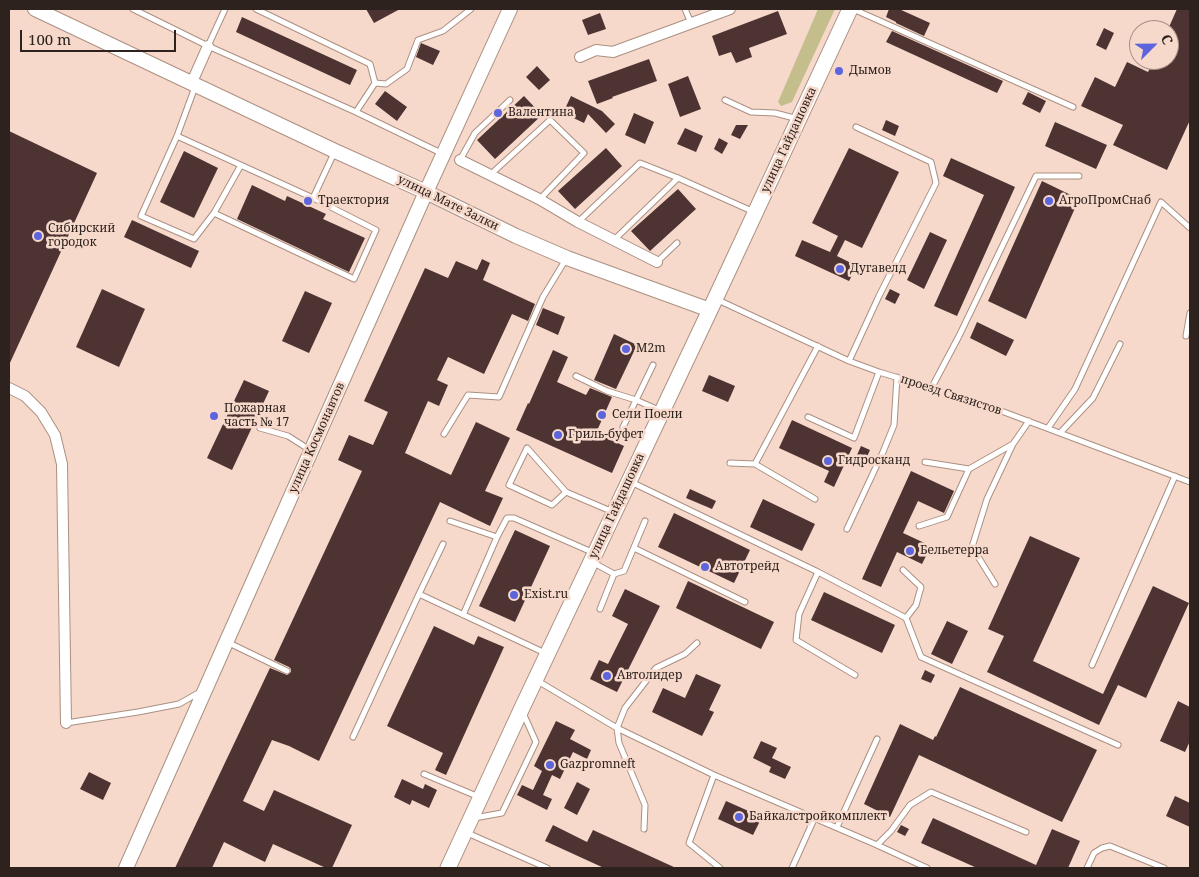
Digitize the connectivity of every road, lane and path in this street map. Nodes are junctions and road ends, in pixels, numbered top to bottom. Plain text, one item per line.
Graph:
1 (34, 9) edge
2 (133, 9) edge
3 (225, 9) edge
4 (256, 9) edge
5 (472, 9) edge
6 (510, 9) edge
7 (685, 9) edge
8 (730, 9) edge
9 (852, 9) edge
10 (61, 15) edge
11 (691, 24) junction
12 (208, 46) junction
13 (580, 56) dead end
14 (375, 83) junction
15 (194, 84) junction
16 (510, 100) dead end
17 (724, 100) dead end
18 (1073, 107) dead end
19 (356, 112) junction
20 (798, 119) junction
21 (856, 127) dead end
22 (177, 136) junction
23 (335, 151) junction
24 (443, 154) junction
25 (460, 160) joint
26 (241, 165) junction
27 (490, 175) junction
28 (1079, 176) dead end
29 (678, 178) junction
30 (426, 192) junction
31 (313, 198) junction
32 (539, 199) junction
33 (755, 212) junction
34 (214, 213) junction
35 (578, 222) junction
36 (1190, 228) edge
37 (613, 240) junction
38 (678, 243) dead end
39 (567, 258) junction
40 (657, 262) joint
41 (712, 304) junction
42 (1190, 313) edge
43 (1186, 336) dead end
44 (1120, 344) dead end
45 (818, 346) junction
46 (849, 361) junction
47 (653, 365) dead end
48 (879, 372) junction
49 (576, 376) dead end
50 (897, 377) junction
51 (932, 387) junction
52 (9, 388) edge
53 (636, 400) junction
54 (662, 411) junction
55 (808, 417) dead end
56 (1029, 421) junction
57 (623, 427) dead end
58 (260, 428) dead end
59 (1048, 428) junction
60 (1060, 433) junction
61 (444, 434) dead end
62 (1013, 444) junction
63 (311, 451) junction
64 (925, 462) dead end
65 (730, 463) dead end
66 (755, 464) junction
67 (969, 469) junction
68 (1175, 476) junction
69 (628, 481) junction
70 (1190, 482) edge
71 (566, 492) junction
72 (815, 499) dead end
73 (613, 512) junction
74 (450, 521) dead end
75 (645, 522) dead end
76 (919, 526) dead end
77 (848, 529) dead end
78 (497, 536) junction
79 (443, 544) dead end
80 (634, 548) junction
81 (593, 557) junction
82 (903, 570) dead end
83 (818, 572) junction
84 (614, 574) junction
85 (995, 584) dead end
86 (419, 594) junction
87 (746, 602) dead end
88 (600, 610) dead end
89 (463, 616) junction
90 (906, 618) junction
91 (226, 642) junction
92 (697, 643) dead end
93 (548, 654) junction
94 (1092, 665) dead end
95 (287, 671) dead end
96 (855, 675) dead end
97 (536, 680) junction
98 (205, 690) junction
99 (521, 710) junction
100 (66, 723) joint
101 (617, 728) junction
102 (353, 737) dead end
103 (877, 739) dead end
104 (1118, 745) dead end
105 (424, 774) dead end
106 (714, 775) junction
107 (481, 798) junction
108 (815, 817) junction
109 (468, 826) junction
110 (837, 827) junction
111 (644, 829) dead end
112 (1026, 832) dead end
113 (877, 844) junction
114 (126, 868) edge
115 (448, 868) edge
116 (548, 868) edge
117 (720, 868) edge
118 (792, 868) edge
119 (927, 868) edge
120 (1087, 868) edge
121 (1164, 868) edge

1 - 10 street, улица Мате Залки
2 - 12 lane
3 - 12 lane
4 - 14 lane
5 - 14 lane
6 - 24 street, улица Космонавтов
7 - 11 lane
8 - 11 street
9 - 18 lane
9 - 20 main road, улица Гайдашовка
10 - 15 street, улица Мате Залки
11 - 13 street
12 - 15 street
12 - 19 lane
14 - 19 lane
15 - 22 lane
15 - 23 street, улица Мате Залки
16 - 25 lane
17 - 20 lane
19 - 24 lane
20 - 33 main road, улица Гайдашовка
21 - 46 lane
22 - 26 lane
22 - 34 lane
23 - 30 street, улица Мате Залки
23 - 31 lane
24 - 30 street, улица Космонавтов
25 - 27 street
26 - 31 lane
26 - 34 lane
27 - 32 street
27 - 32 lane
28 - 51 lane
29 - 33 lane
29 - 35 lane
29 - 37 lane
30 - 39 street, улица Мате Залки
30 - 63 street, улица Космонавтов
31 - 34 lane
32 - 35 street
33 - 41 main road, улица Гайдашовка
35 - 37 street
36 - 59 lane
37 - 40 street
38 - 40 lane
39 - 41 street, улица Мате Залки
39 - 61 lane
41 - 45 lane, проезд Связистов
41 - 54 main road, улица Гайдашовка
42 - 43 lane
44 - 60 lane
45 - 46 lane, проезд Связистов
45 - 66 lane
46 - 48 lane, проезд Связистов
47 - 53 lane
48 - 50 lane, проезд Связистов
48 - 55 lane
49 - 53 lane
50 - 51 lane, проезд Связистов
50 - 77 lane
51 - 56 lane, проезд Связистов
52 - 100 street
53 - 54 lane
53 - 57 lane
54 - 69 main road, улица Гайдашовка
56 - 59 lane, проезд Связистов
56 - 62 lane
58 - 63 lane
59 - 60 lane, проезд Связистов
60 - 68 lane, проезд Связистов
62 - 67 lane
62 - 85 lane
63 - 91 street, улица Космонавтов
64 - 67 lane
65 - 66 lane
66 - 72 lane
67 - 76 lane
68 - 70 lane, проезд Связистов
68 - 94 lane
69 - 73 main road, улица Гайдашовка
69 - 83 lane
71 - 71 lane
71 - 73 lane
73 - 81 main road, улица Гайдашовка
74 - 78 lane
75 - 80 lane
78 - 81 lane
78 - 89 lane
79 - 86 lane
80 - 84 lane
80 - 87 lane
81 - 84 lane
81 - 93 main road, улица Гайдашовка
82 - 90 lane
83 - 90 lane
83 - 96 lane
84 - 88 lane
86 - 89 lane
86 - 102 lane
89 - 93 lane
90 - 104 lane
91 - 95 lane
91 - 98 street, улица Космонавтов
92 - 101 lane
93 - 97 main road, улица Гайдашовка
97 - 99 main road, улица Гайдашовка
97 - 101 lane
98 - 100 lane
98 - 114 street, улица Космонавтов
99 - 107 main road, улица Гайдашовка
99 - 109 lane
101 - 106 lane
101 - 111 lane
103 - 110 lane
105 - 107 lane
106 - 108 lane
106 - 117 lane
107 - 109 main road, улица Гайдашовка
108 - 110 lane
108 - 118 lane
109 - 115 main road, улица Гайдашовка
109 - 116 lane
110 - 113 lane
112 - 113 lane
113 - 119 lane
120 - 121 lane

